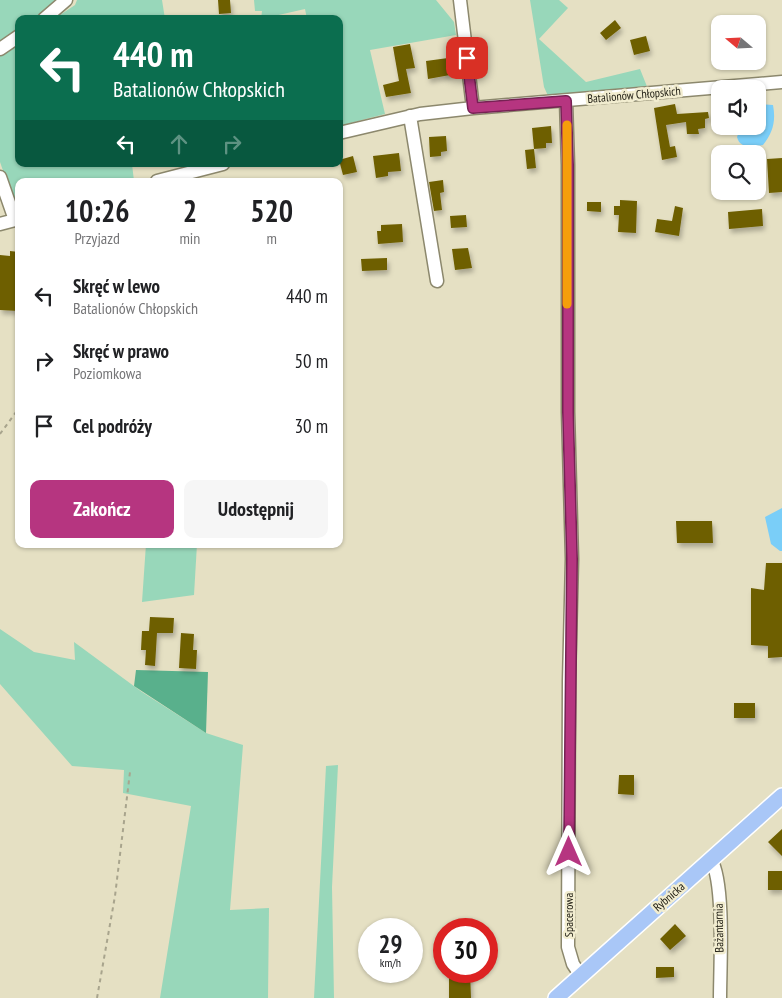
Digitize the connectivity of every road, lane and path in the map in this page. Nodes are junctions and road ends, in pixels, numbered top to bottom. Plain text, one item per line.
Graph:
1 (66, 0) edge
2 (458, 2) edge
3 (49, 15) edge
4 (15, 39) edge
5 (0, 50) edge
6 (782, 82) edge
7 (566, 101) junction
8 (473, 108) junction
9 (410, 116) junction
10 (343, 132) edge
11 (211, 167) edge
12 (0, 177) edge
13 (168, 178) edge
14 (15, 215) edge
15 (15, 220) edge
16 (0, 224) edge
17 (437, 281) dead end
18 (15, 413) edge
19 (0, 434) edge
20 (130, 772) dead end
21 (782, 796) edge
22 (711, 860) junction
23 (581, 976) junction
24 (97, 998) edge
25 (556, 998) edge
26 (720, 998) edge

1 - 3 street
2 - 8 street
4 - 5 street
6 - 7 street, Batalionów Chłopskich
7 - 8 street, Batalionów Chłopskich
7 - 23 street, Spacerowa
8 - 9 street, Batalionów Chłopskich
9 - 10 street, Batalionów Chłopskich
9 - 17 street
11 - 13 street
12 - 14 street
15 - 16 street
18 - 19 path
20 - 24 path
21 - 22 main road, Rybnicka
22 - 23 main road, Rybnicka
22 - 26 street, Bażantarnia
23 - 25 main road, Rybnicka

